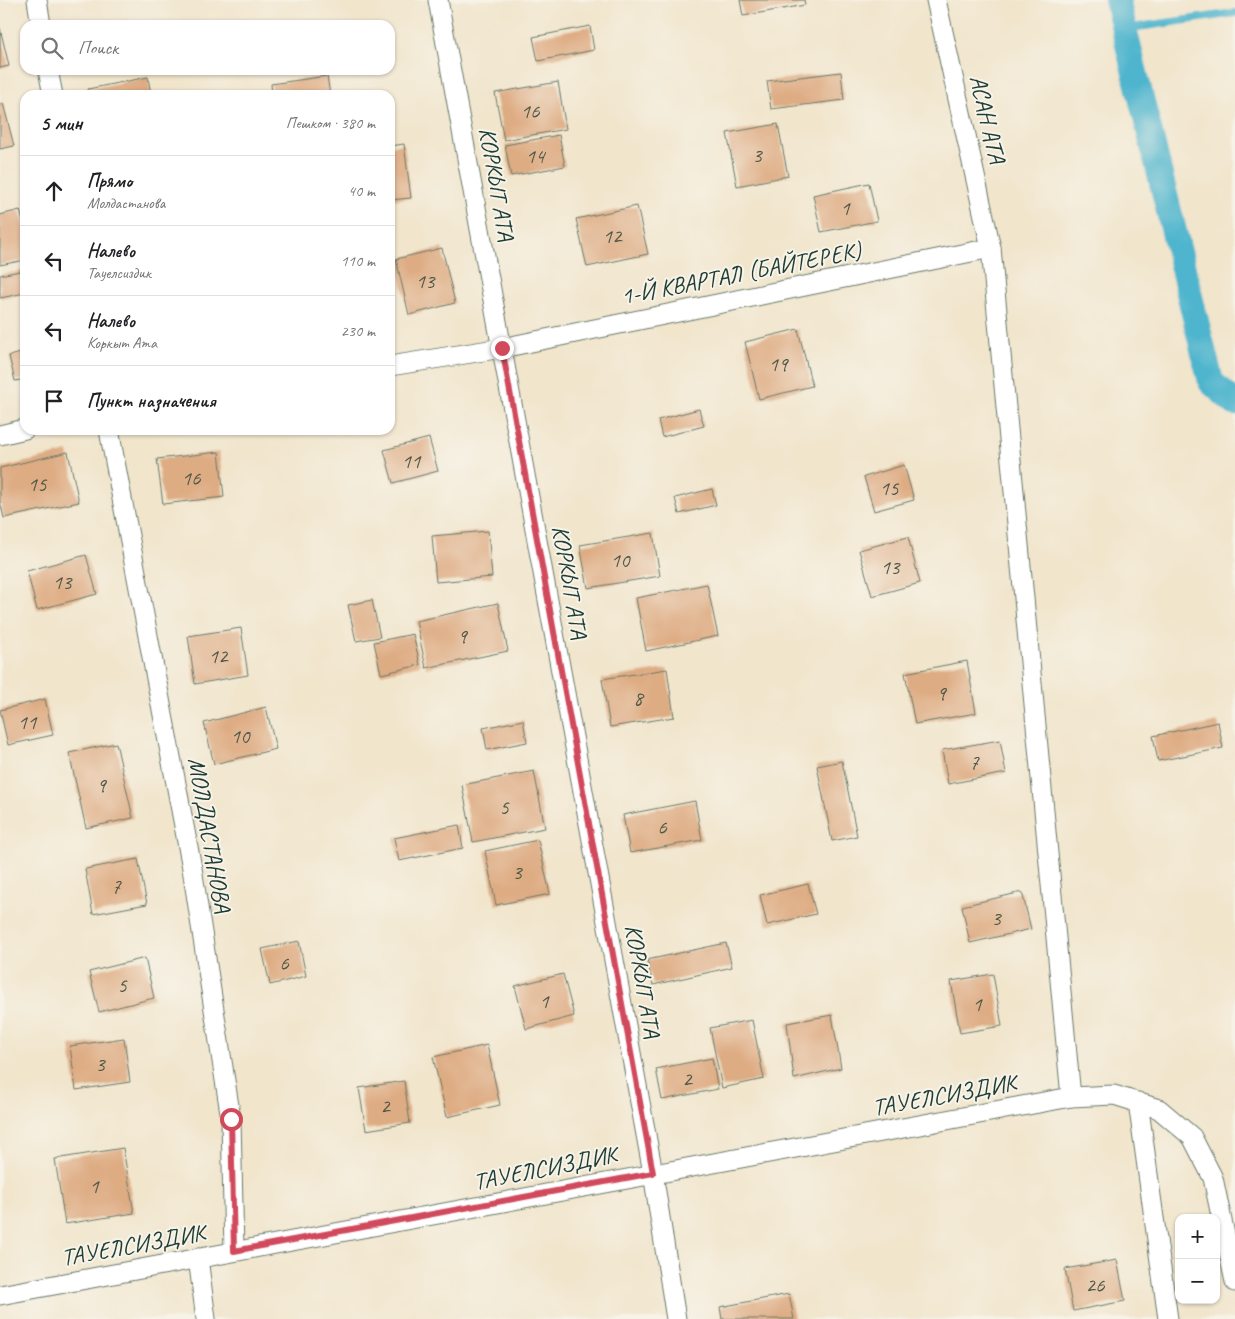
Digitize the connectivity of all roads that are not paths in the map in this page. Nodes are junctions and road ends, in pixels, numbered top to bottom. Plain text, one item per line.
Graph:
1 (37, 0) edge
2 (438, 0) edge
3 (936, 0) edge
4 (40, 20) edge
5 (49, 75) edge
6 (52, 90) edge
7 (991, 248) junction
8 (502, 348) junction
9 (395, 365) edge
10 (20, 430) edge
11 (0, 435) edge
12 (110, 435) edge
13 (1071, 1097) junction
14 (1138, 1102) junction
15 (653, 1173) junction
16 (234, 1251) junction
17 (198, 1258) junction
18 (1235, 1282) edge
19 (0, 1295) edge
20 (206, 1319) edge
21 (676, 1319) edge
22 (1168, 1319) edge

1 - 4 street
2 - 8 street, КОРКЫТ АТА
3 - 7 street, АСАН АТА
5 - 6 street
7 - 8 street, 1-Й КВАРТАЛ (БАЙТЕРЕК)
7 - 13 street, АСАН АТА
8 - 9 street, 1-Й КВАРТАЛ (БАЙТЕРЕК)
8 - 15 street, КОРКЫТ АТА
10 - 11 street
12 - 16 street, МОЛДАСТАНОВА
13 - 14 street, ТАУЕЛСИЗДИК
13 - 15 street, ТАУЕЛСИЗДИК
14 - 18 street, ТАУЕЛСИЗДИК
14 - 22 street
15 - 16 street, ТАУЕЛСИЗДИК
15 - 21 street, КОРКЫТ АТА
16 - 17 street, ТАУЕЛСИЗДИК
17 - 19 street, ТАУЕЛСИЗДИК
17 - 20 street

